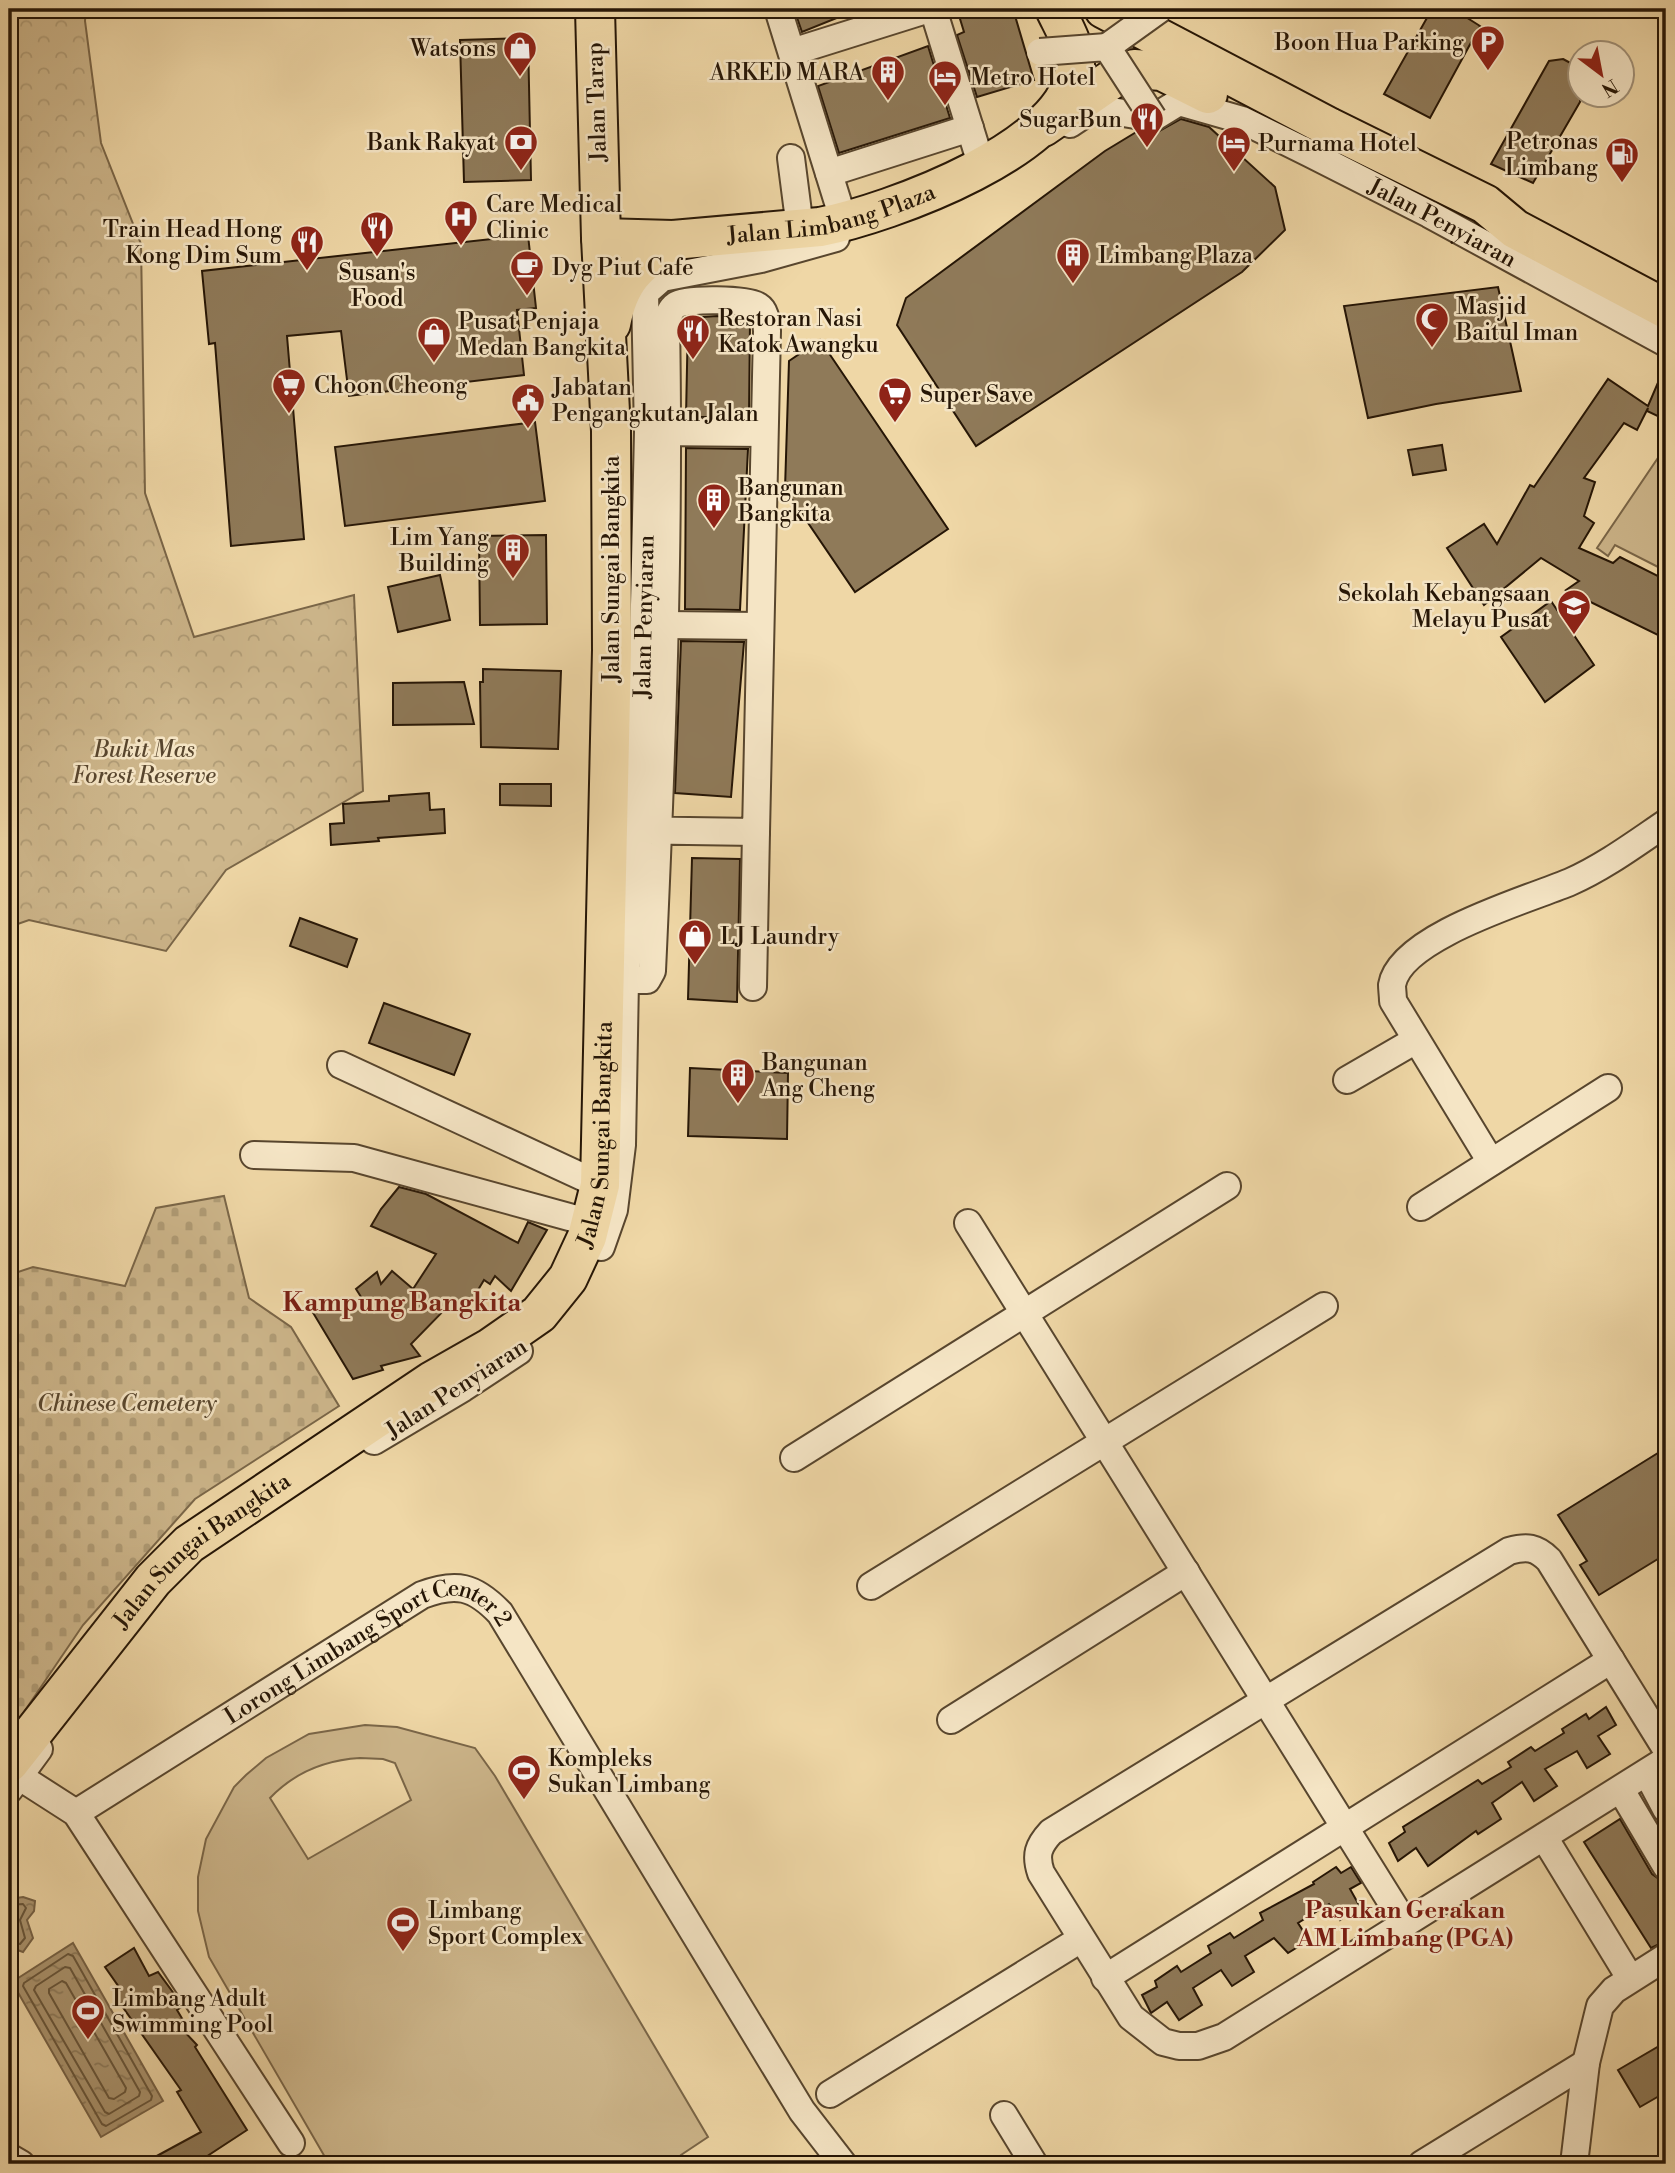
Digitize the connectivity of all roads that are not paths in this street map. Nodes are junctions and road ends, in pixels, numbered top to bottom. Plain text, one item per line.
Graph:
1 (595, 9) edge
2 (778, 9) edge
3 (931, 9) edge
4 (1055, 9) edge
5 (1104, 9) edge
6 (1160, 9) edge
7 (1107, 47) junction
8 (792, 52) junction
9 (1040, 52) dead end
10 (1153, 118) junction
11 (1043, 127) junction
12 (970, 128) junction
13 (791, 158) dead end
14 (982, 167) junction
15 (829, 173) junction
16 (599, 184) junction
17 (844, 222) junction
18 (800, 228) junction
19 (1515, 229) junction
20 (601, 238) junction
21 (673, 240) junction
22 (1666, 309) edge
23 (607, 343) junction
24 (1666, 343) edge
25 (642, 431) junction
26 (764, 433) junction
27 (664, 625) junction
28 (760, 626) junction
29 (1666, 823) edge
30 (757, 832) junction
31 (635, 848) junction
32 (615, 980) junction
33 (753, 987) dead end
34 (1416, 1040) junction
35 (341, 1065) dead end
36 (1347, 1080) dead end
37 (1608, 1088) dead end
38 (254, 1155) dead end
39 (1491, 1162) junction
40 (600, 1185) junction
41 (1227, 1186) dead end
42 (1421, 1207) dead end
43 (591, 1223) junction
44 (968, 1223) dead end
45 (1324, 1306) dead end
46 (1024, 1313) junction
47 (1104, 1442) junction
48 (794, 1458) dead end
49 (1186, 1572) junction
50 (871, 1586) dead end
51 (1611, 1660) junction
52 (1266, 1701) junction
53 (951, 1720) dead end
54 (1666, 1749) edge
55 (1657, 1767) edge
56 (12, 1775) edge
57 (1621, 1790) junction
58 (1666, 1809) edge
59 (76, 1813) junction
60 (1345, 1828) junction
61 (1544, 1837) junction
62 (1666, 1866) edge
63 (1405, 1924) junction
64 (1081, 1939) junction
65 (1666, 1957) edge
66 (1105, 1978) junction
67 (1630, 1978) junction
68 (1586, 2063) junction
69 (1547, 2088) junction
70 (830, 2094) dead end
71 (1581, 2107) junction
72 (1004, 2115) dead end
73 (290, 2144) dead end
74 (9, 2157) edge
75 (21, 2164) edge
76 (844, 2164) edge
77 (1034, 2164) edge
78 (1422, 2164) edge
79 (1574, 2164) edge

1 - 16 main road, Jalan Tarap
2 - 8 street
3 - 8 street
3 - 12 street
4 - 11 main road
5 - 19 main road
6 - 7 street, bridge
7 - 9 street, bridge
7 - 10 street, bridge
8 - 15 street
10 - 24 street, Jalan Penyiaran
10 - 25 street
11 - 14 main road, Jalan Limbang Plaza
11 - 19 main road
12 - 14 street
12 - 15 street
13 - 18 street
14 - 17 main road, Jalan Limbang Plaza
15 - 17 street
16 - 20 main road, Jalan Tarap
16 - 21 main road
17 - 18 main road, Jalan Limbang Plaza
18 - 21 main road, Jalan Limbang Plaza
19 - 22 main road
20 - 21 main road, Jalan Limbang Plaza
20 - 23 main road, Jalan Sungai Bangkita
21 - 23 main road
23 - 25 main road, Jalan Sungai Bangkita
25 - 26 street
25 - 26 street
25 - 27 street
25 - 31 main road, Jalan Sungai Bangkita
26 - 28 street
27 - 28 street
27 - 31 street
28 - 30 street
29 - 34 street
30 - 31 street
30 - 33 street
31 - 32 main road, Jalan Sungai Bangkita
31 - 32 street
32 - 40 main road, Jalan Sungai Bangkita
32 - 56 street, Jalan Penyiaran
34 - 36 street
34 - 39 street
35 - 40 street
37 - 39 street
38 - 43 street
39 - 42 street
40 - 43 main road, Jalan Sungai Bangkita
41 - 46 street
43 - 56 main road, Jalan Sungai Bangkita
44 - 46 street
45 - 47 street
46 - 47 street
46 - 48 street
47 - 49 street
47 - 50 street
49 - 52 street
49 - 53 street
51 - 52 street
51 - 54 street
51 - 60 street
52 - 60 street
52 - 64 street
55 - 57 street
55 - 58 street
56 - 59 street
57 - 61 street
57 - 62 street
59 - 73 street
59 - 76 street, Lorong Limbang Sport Center 2
60 - 63 street
60 - 66 street
61 - 63 street
61 - 67 street
63 - 66 street
64 - 66 street
64 - 70 street
65 - 67 street
67 - 68 street
68 - 69 street
68 - 71 street
69 - 71 street
69 - 78 street
71 - 79 street
72 - 77 street
74 - 75 street

